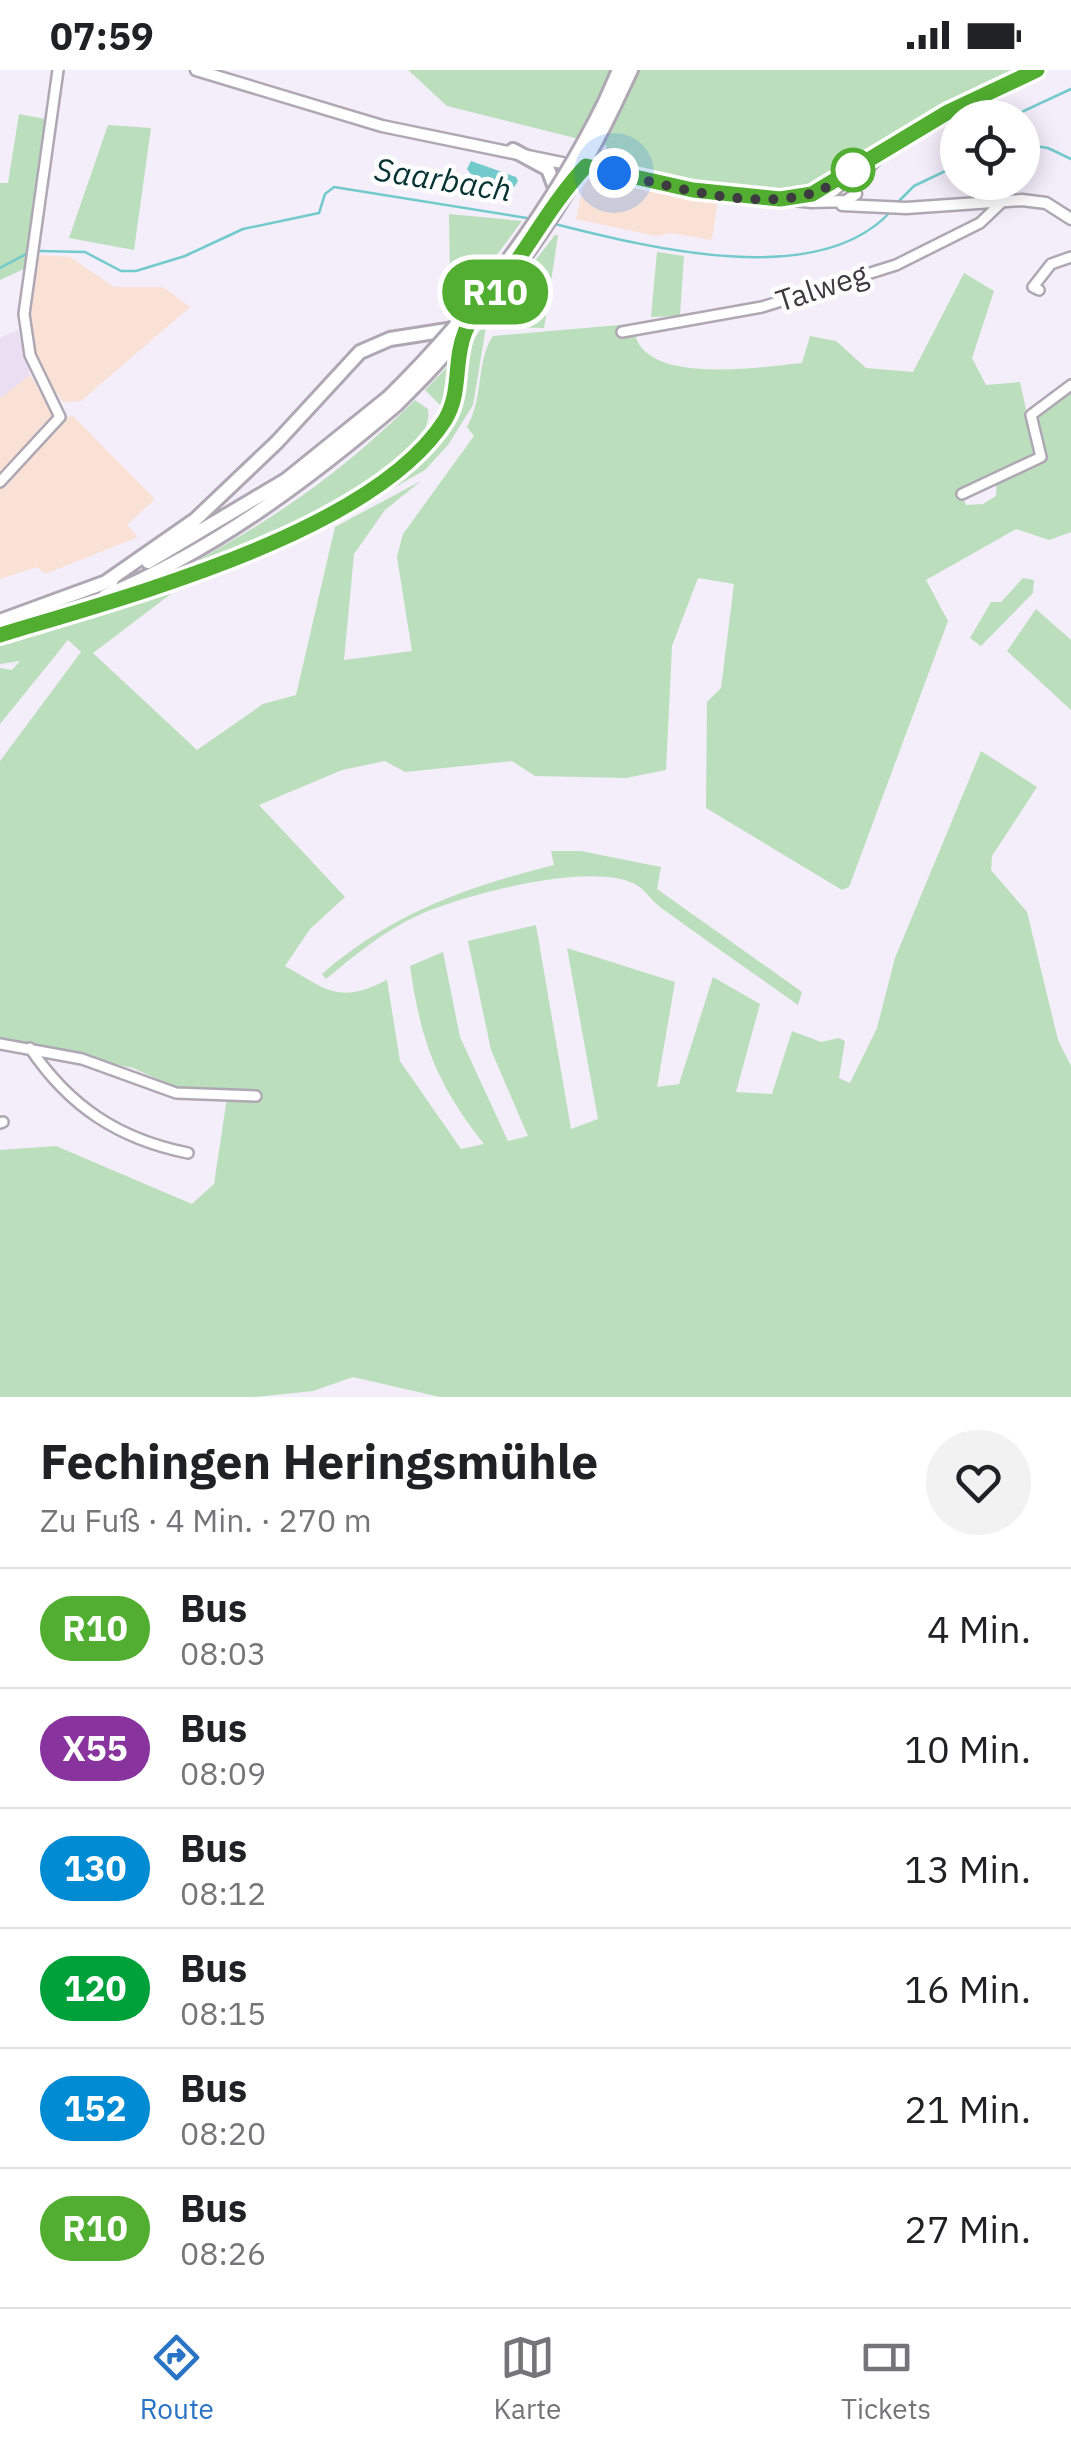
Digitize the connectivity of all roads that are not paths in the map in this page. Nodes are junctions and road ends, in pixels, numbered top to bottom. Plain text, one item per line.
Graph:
1 (58, 70) edge
2 (200, 70) edge
3 (619, 70) edge
4 (630, 70) edge
5 (1037, 70) edge
6 (609, 104) junction
7 (892, 149) junction
8 (513, 150) junction
9 (869, 162) junction
10 (579, 165) junction
11 (852, 188) junction
12 (833, 196) junction
13 (794, 198) junction
14 (557, 199) junction
15 (780, 199) junction
16 (1004, 201) junction
17 (880, 208) junction
18 (1071, 218) edge
19 (1071, 256) edge
20 (1038, 290) dead end
21 (471, 316) junction
22 (622, 332) dead end
23 (408, 336) junction
24 (459, 379) junction
25 (1071, 385) edge
26 (392, 401) junction
27 (0, 482) edge
28 (962, 494) dead end
29 (106, 582) junction
30 (53, 618) junction
31 (0, 621) edge
32 (0, 635) edge
33 (0, 1044) edge
34 (30, 1048) junction
35 (256, 1096) dead end
36 (188, 1153) dead end

1 - 27 street
2 - 8 main road
3 - 6 highway
4 - 6 highway
5 - 7 main road
6 - 26 highway, bridge
7 - 9 main road
7 - 11 main road
8 - 10 main road
8 - 14 highway
9 - 11 main road
9 - 13 main road
10 - 14 highway
10 - 15 main road
11 - 12 main road
11 - 12 main road
11 - 17 main road
12 - 13 main road
12 - 15 main road
12 - 17 main road
13 - 15 main road
14 - 21 highway, bridge
16 - 17 main road
16 - 18 main road
16 - 22 street, Talweg
19 - 20 street
21 - 23 highway
21 - 24 highway
23 - 24 highway
23 - 29 highway
24 - 30 highway
25 - 28 street
26 - 29 highway
26 - 30 highway
29 - 31 highway
30 - 32 highway
33 - 34 street
34 - 35 street
34 - 36 street

